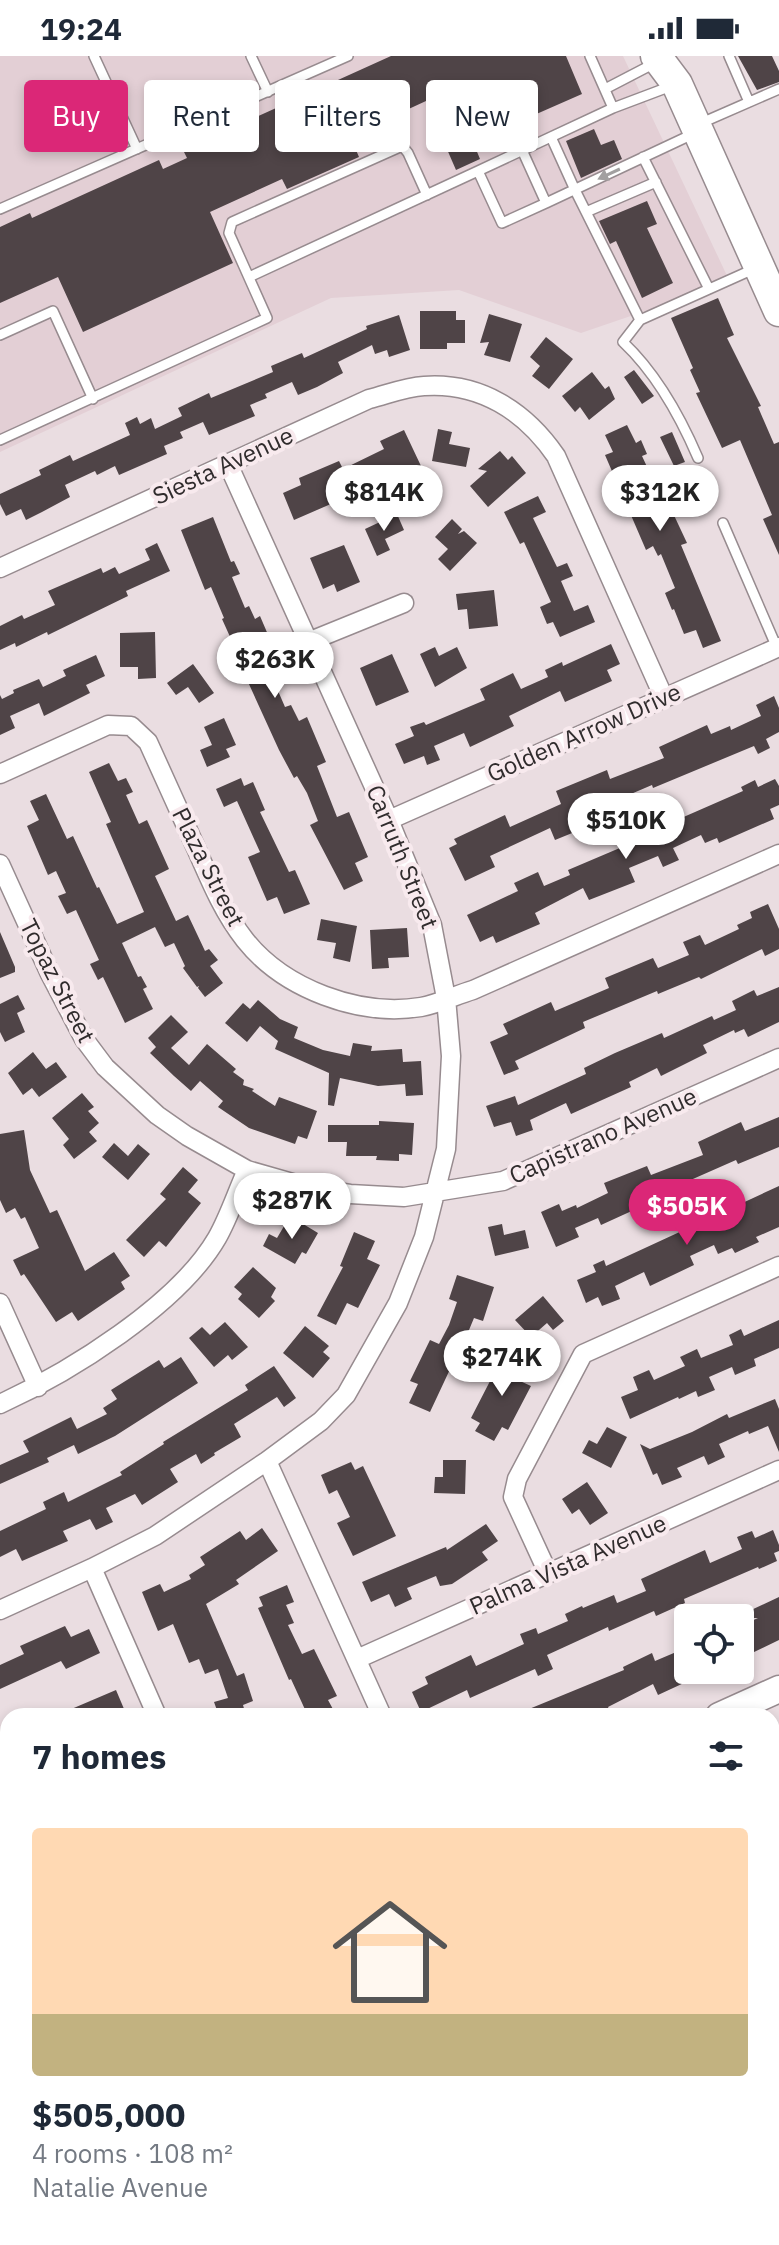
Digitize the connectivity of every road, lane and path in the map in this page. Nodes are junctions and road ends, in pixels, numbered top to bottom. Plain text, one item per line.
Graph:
1 (94, 56) edge
2 (251, 56) edge
3 (348, 56) edge
4 (590, 56) edge
5 (729, 56) edge
6 (665, 63) edge
7 (605, 89) junction
8 (779, 89) edge
9 (268, 92) junction
10 (749, 102) junction
11 (613, 108) junction
12 (697, 129) junction
13 (551, 137) junction
14 (538, 143) edge
15 (137, 149) junction
16 (518, 152) edge
17 (523, 152) edge
18 (643, 157) junction
19 (478, 171) junction
20 (656, 182) junction
21 (575, 190) junction
22 (427, 195) junction
23 (546, 203) junction
24 (0, 208) edge
25 (586, 212) junction
26 (759, 266) junction
27 (249, 277) junction
28 (709, 289) junction
29 (779, 311) edge
30 (640, 320) junction
31 (0, 335) edge
32 (93, 399) junction
33 (0, 440) edge
34 (698, 458) dead end
35 (228, 464) junction
36 (723, 523) dead end
37 (0, 568) edge
38 (404, 603) dead end
39 (308, 642) junction
40 (778, 648) edge
41 (664, 698) junction
42 (0, 774) edge
43 (389, 820) junction
44 (779, 854) edge
45 (0, 864) edge
46 (5, 889) edge
47 (446, 998) junction
48 (779, 1058) edge
49 (247, 1170) junction
50 (435, 1192) junction
51 (779, 1266) edge
52 (0, 1303) edge
53 (38, 1387) junction
54 (0, 1404) edge
55 (267, 1461) junction
56 (779, 1470) edge
57 (92, 1568) junction
58 (548, 1573) junction
59 (0, 1610) edge
60 (357, 1659) junction
61 (779, 1689) edge
62 (153, 1708) edge
63 (378, 1708) edge
64 (737, 1708) edge

1 - 15 lane
2 - 9 lane
3 - 9 lane
4 - 7 lane
5 - 10 lane
6 - 7 lane
6 - 11 lane
6 - 12 main road
7 - 11 lane
8 - 10 lane
9 - 15 lane
10 - 12 lane
11 - 13 lane
12 - 18 lane
12 - 26 main road
13 - 14 lane
13 - 21 lane
15 - 24 lane
16 - 19 lane
17 - 23 lane
18 - 20 lane
18 -> 21 lane
19 - 22 lane
19 - 23 lane
20 - 25 lane
20 - 28 lane
21 - 23 lane
21 - 25 lane
22 - 27 lane
22 - 27 lane
25 - 30 lane
26 - 28 lane
26 - 29 main road
27 - 32 lane
28 - 30 lane
30 - 34 lane
31 - 32 lane
32 - 33 lane
35 - 37 street, Siesta Avenue
35 - 39 street, Carruth Street
35 - 41 street, Siesta Avenue
36 - 40 lane
38 - 39 street
39 - 43 street, Carruth Street
40 - 41 street, Golden Arrow Drive
41 - 43 street, Golden Arrow Drive
42 - 47 street, Plaza Street
43 - 47 street, Carruth Street
44 - 47 street, Plaza Street
45 - 46 street, Topaz Street
46 - 49 street, Topaz Street
47 - 50 street, Carruth Street
48 - 50 street, Capistrano Avenue
49 - 50 street, Capistrano Avenue
49 - 53 street
50 - 55 street, Carruth Street
51 - 58 street
52 - 53 street
53 - 54 street
55 - 57 street, Carruth Street
55 - 60 street
56 - 58 street, Palma Vista Avenue
57 - 59 street, Carruth Street
57 - 62 street
58 - 60 street, Palma Vista Avenue
60 - 63 street
61 - 64 street

